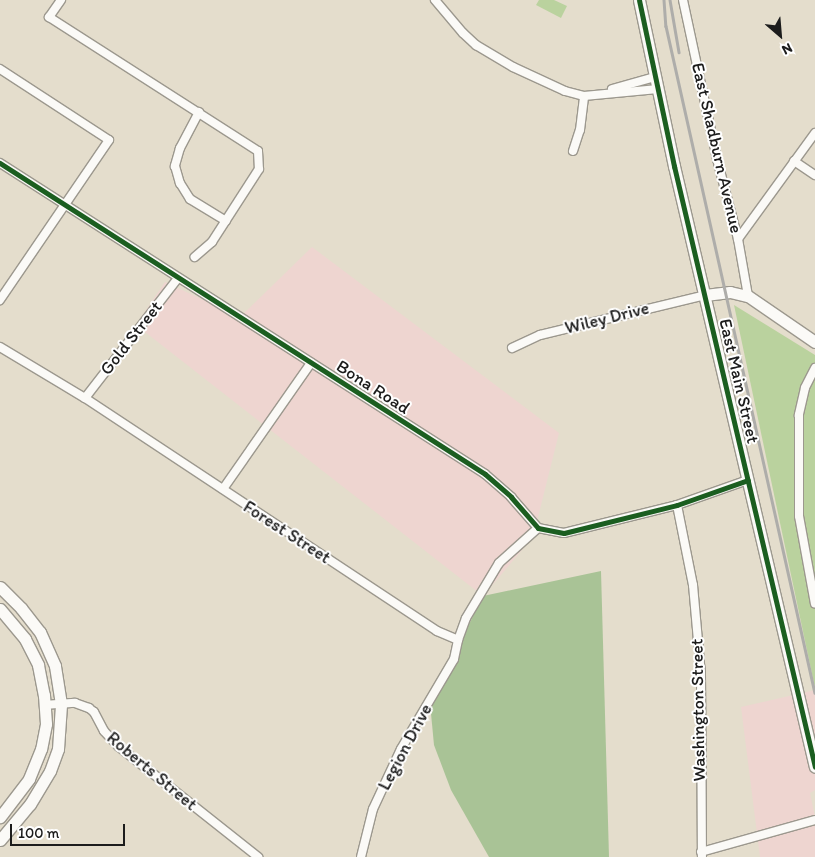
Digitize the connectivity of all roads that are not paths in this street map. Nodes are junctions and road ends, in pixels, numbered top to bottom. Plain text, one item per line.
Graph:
1 (61, 0) edge
2 (435, 0) edge
3 (639, 0) edge
4 (683, 0) edge
5 (0, 69) edge
6 (656, 77) junction
7 (658, 89) junction
8 (601, 93) junction
9 (584, 96) junction
10 (199, 112) junction
11 (815, 133) edge
12 (572, 151) dead end
13 (794, 161) junction
14 (0, 164) edge
15 (815, 175) edge
16 (64, 205) junction
17 (226, 220) junction
18 (738, 240) junction
19 (195, 257) dead end
20 (178, 278) junction
21 (705, 295) junction
22 (748, 296) junction
23 (0, 300) edge
24 (815, 342) edge
25 (0, 347) edge
26 (512, 348) dead end
27 (311, 363) junction
28 (815, 368) edge
29 (85, 398) junction
30 (748, 480) junction
31 (223, 490) junction
32 (677, 505) junction
33 (538, 528) junction
34 (0, 587) edge
35 (815, 604) edge
36 (0, 609) edge
37 (458, 640) junction
38 (44, 705) junction
39 (61, 705) junction
40 (815, 767) edge
41 (0, 817) edge
42 (815, 820) edge
43 (0, 840) edge
44 (702, 854) edge
45 (258, 857) edge
46 (361, 857) edge

1 - 10 street
2 - 9 street
3 - 6 street, East Main Street
4 - 18 street, East Shadburn Avenue
5 - 16 street
6 - 7 street, East Main Street
6 - 8 street
7 - 8 street
7 - 21 street, East Main Street
8 - 9 street
9 - 12 street
10 - 17 street
10 - 17 street
11 - 13 street
13 - 15 street
13 - 18 street
14 - 16 street, Bona Road
16 - 20 street, Bona Road
16 - 23 street
17 - 19 street
18 - 22 street, East Shadburn Avenue
20 - 27 street, Bona Road
20 - 29 street, Gold Street
21 - 22 street
21 - 26 street, Wiley Drive
21 - 30 street, East Main Street
22 - 24 street
25 - 29 street, Forest Street
27 - 31 street
27 - 33 street, Bona Road
28 - 35 street
29 - 31 street, Forest Street
30 - 32 street
30 - 40 street, East Main Street
31 - 37 street, Forest Street
32 - 33 street
32 - 44 street, Washington Street
33 - 37 street
34 - 39 street
36 - 38 street
37 - 46 street, Legion Drive
38 - 39 street, Roberts Street
38 - 41 street
39 - 43 street
39 - 45 street, Roberts Street
42 - 44 street

